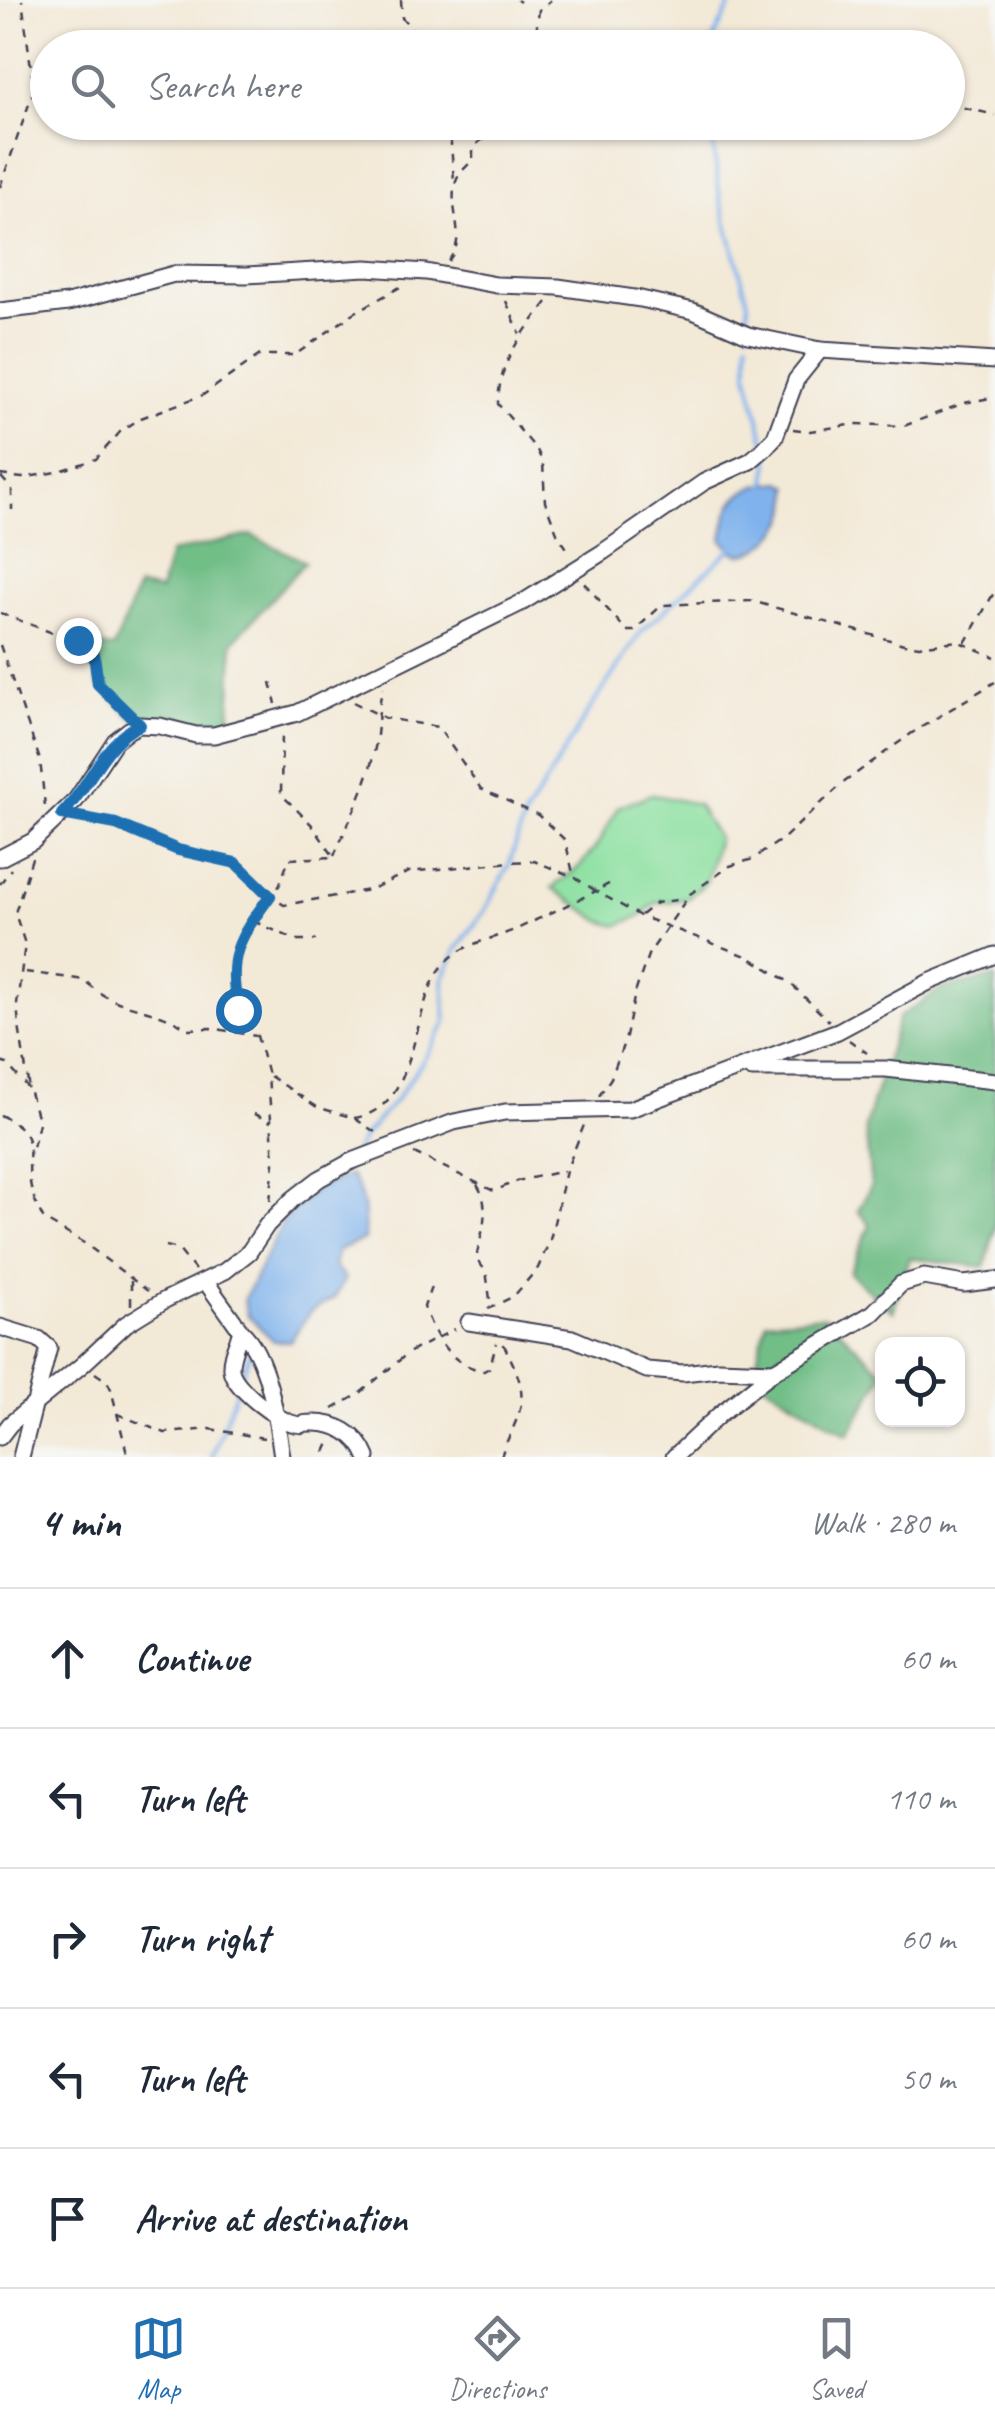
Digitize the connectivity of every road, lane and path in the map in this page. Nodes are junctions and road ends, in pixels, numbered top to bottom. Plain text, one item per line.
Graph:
1 (22, 0) edge
2 (401, 0) edge
3 (550, 0) edge
4 (414, 30) edge
5 (536, 30) edge
6 (30, 60) edge
7 (30, 101) edge
8 (965, 108) edge
9 (995, 115) edge
10 (450, 140) edge
11 (482, 140) edge
12 (0, 187) edge
13 (454, 187) junction
14 (426, 272) junction
15 (496, 284) junction
16 (558, 287) junction
17 (0, 311) edge
18 (521, 336) junction
19 (820, 350) junction
20 (995, 361) edge
21 (995, 398) edge
22 (775, 437) junction
23 (0, 476) edge
24 (12, 510) dead end
25 (575, 569) junction
26 (995, 591) edge
27 (0, 614) edge
28 (964, 644) junction
29 (0, 645) edge
30 (995, 658) edge
31 (389, 667) junction
32 (271, 682) dead end
33 (333, 695) junction
34 (376, 712) junction
35 (280, 717) junction
36 (140, 725) junction
37 (62, 814) junction
38 (40, 836) junction
39 (0, 858) edge
40 (334, 858) junction
41 (574, 877) junction
42 (614, 881) dead end
43 (596, 890) junction
44 (270, 896) junction
45 (687, 899) dead end
46 (640, 916) junction
47 (252, 921) junction
48 (316, 940) dead end
49 (995, 955) edge
50 (24, 972) junction
51 (838, 1030) junction
52 (256, 1036) junction
53 (0, 1062) edge
54 (743, 1069) junction
55 (886, 1069) junction
56 (268, 1075) junction
57 (995, 1081) edge
58 (28, 1089) junction
59 (254, 1114) dead end
60 (0, 1115) edge
61 (354, 1118) junction
62 (272, 1123) junction
63 (396, 1146) junction
64 (32, 1151) junction
65 (566, 1170) dead end
66 (267, 1224) junction
67 (166, 1246) dead end
68 (131, 1276) junction
69 (995, 1280) edge
70 (206, 1282) junction
71 (431, 1287) dead end
72 (165, 1300) junction
73 (469, 1322) dead end
74 (126, 1324) junction
75 (0, 1327) edge
76 (241, 1331) junction
77 (500, 1336) dead end
78 (82, 1366) junction
79 (774, 1371) junction
80 (35, 1406) junction
81 (276, 1416) junction
82 (0, 1436) edge
83 (21, 1457) edge
84 (128, 1457) edge
85 (282, 1457) edge
86 (367, 1457) edge
87 (674, 1457) edge

1 - 6 path
2 - 4 path
3 - 5 path
7 - 12 path
8 - 9 path
10 - 13 path
11 - 13 path
13 - 14 path
14 - 15 street
14 - 17 street
14 - 23 path
15 - 16 street
15 - 18 path
16 - 18 path
16 - 19 street
18 - 25 path
19 - 20 street
19 - 22 street
21 - 22 path
22 - 25 street
23 - 24 path
25 - 28 path
25 - 31 street
26 - 28 path
27 - 36 path
28 - 30 path
29 - 38 path
31 - 33 street
31 - 34 path
32 - 35 path
33 - 34 path
33 - 35 street
34 - 40 path
34 - 41 path
35 - 36 street
35 - 40 path
36 - 37 street
37 - 38 street
37 - 44 path
38 - 39 street
38 - 50 path
40 - 44 path
41 - 43 path
41 - 44 path
42 - 43 path
43 - 46 path
43 - 61 path
44 - 47 path
45 - 46 path
46 - 51 path
47 - 48 path
47 - 52 path
49 - 51 street
50 - 52 path
50 - 58 path
51 - 54 street
51 - 55 path
52 - 56 path
53 - 58 path
54 - 55 street
54 - 63 street
55 - 57 street
56 - 61 path
56 - 62 path
58 - 64 path
59 - 62 path
60 - 64 path
61 - 63 path
62 - 66 path
63 - 65 path
63 - 66 street
64 - 68 path
66 - 70 street
67 - 70 path
68 - 72 path
68 - 74 path
69 - 79 street
70 - 72 street
70 - 76 street
71 - 77 path
72 - 74 street
73 - 79 street
74 - 78 street
75 - 80 street
76 - 81 street
76 - 81 street
78 - 80 street
78 - 84 path
79 - 87 street
80 - 82 street
80 - 83 street
81 - 85 street
81 - 86 street

